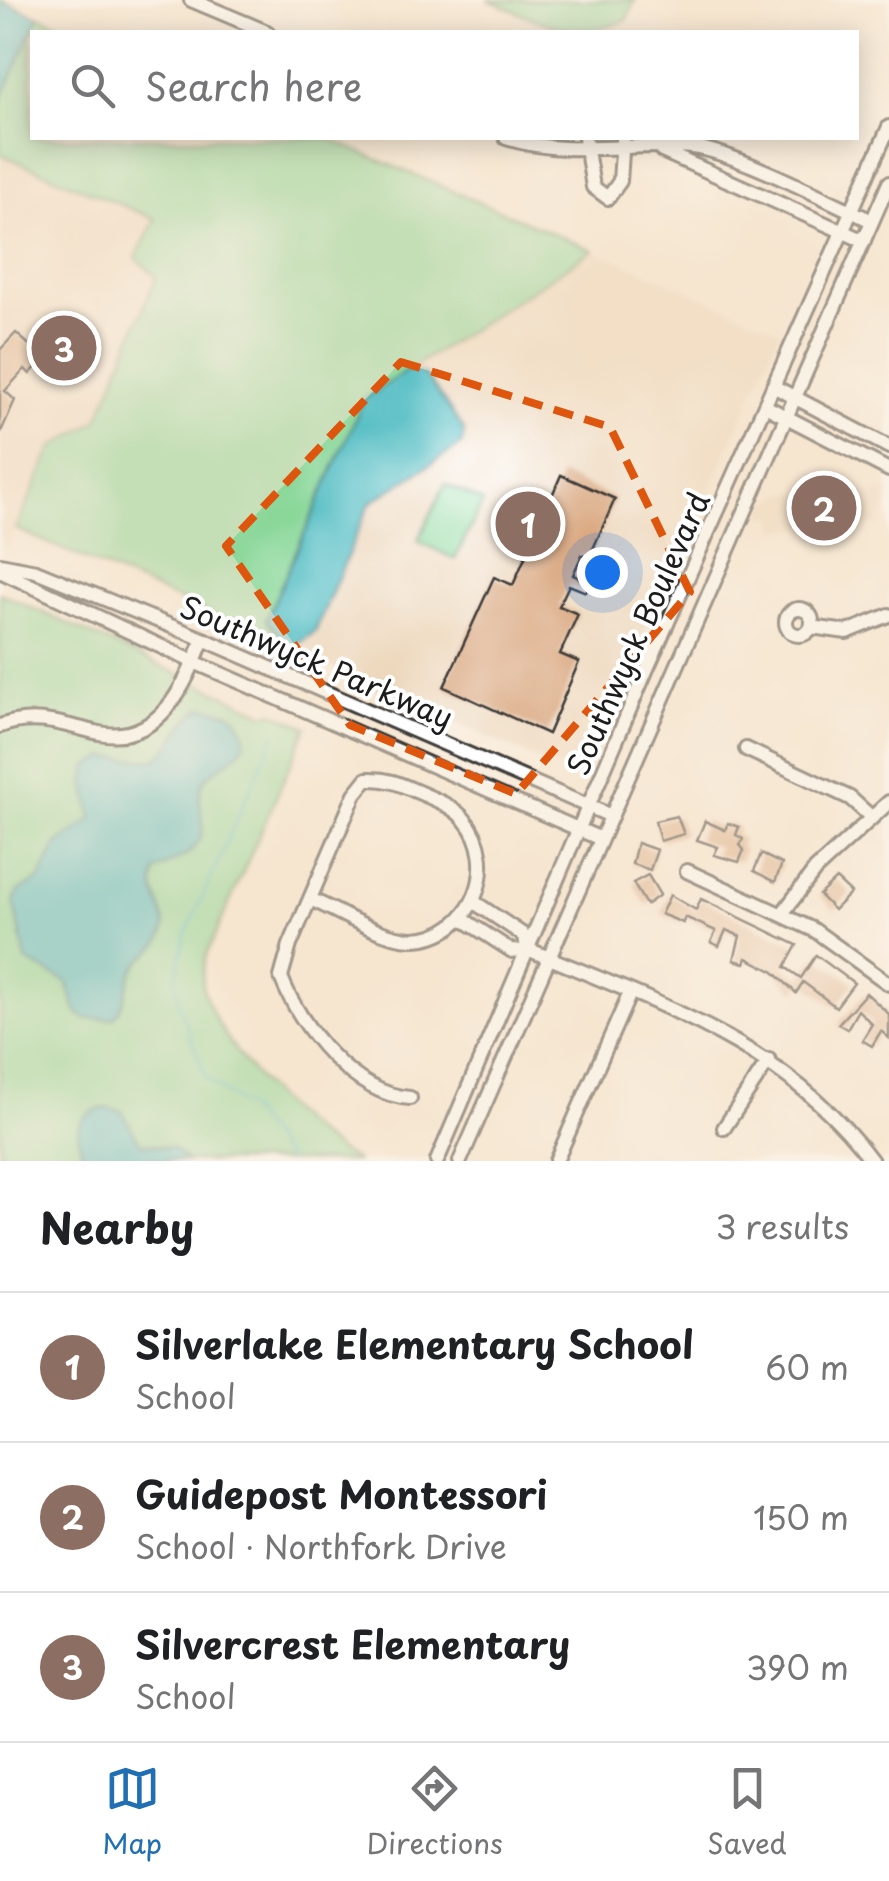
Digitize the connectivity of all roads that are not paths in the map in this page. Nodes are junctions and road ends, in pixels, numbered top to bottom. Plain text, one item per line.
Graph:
1 (191, 0) edge
2 (261, 30) edge
3 (889, 128) edge
4 (512, 140) edge
5 (624, 143) edge
6 (585, 144) edge
7 (656, 148) junction
8 (773, 178) junction
9 (889, 183) edge
10 (765, 196) junction
11 (849, 210) junction
12 (872, 221) junction
13 (841, 230) junction
14 (864, 241) junction
15 (773, 386) junction
16 (796, 396) junction
17 (764, 406) junction
18 (786, 416) junction
19 (889, 447) edge
20 (889, 470) edge
21 (701, 551) junction
22 (722, 561) junction
23 (0, 568) edge
24 (889, 615) edge
25 (811, 627) dead end
26 (203, 638) junction
27 (194, 662) junction
28 (646, 671) junction
29 (670, 682) junction
30 (396, 722) junction
31 (0, 726) edge
32 (386, 745) junction
33 (746, 749) dead end
34 (889, 802) edge
35 (588, 806) junction
36 (611, 816) junction
37 (870, 816) junction
38 (578, 828) junction
39 (601, 840) junction
40 (687, 872) dead end
41 (312, 900) junction
42 (474, 902) junction
43 (782, 914) junction
44 (461, 918) junction
45 (501, 920) junction
46 (490, 941) junction
47 (530, 950) junction
48 (550, 958) junction
49 (889, 984) edge
50 (630, 992) junction
51 (770, 1060) junction
52 (410, 1098) dead end
53 (724, 1128) dead end
54 (436, 1161) edge
55 (460, 1161) edge
56 (556, 1161) edge
57 (872, 1161) edge

1 - 2 street
3 - 11 street, Southwyck Boulevard
4 - 6 street
5 - 6 street
5 - 6 street
5 - 7 street
7 - 8 street
7 - 10 street
8 - 10 street
8 - 11 street
9 - 12 street, Southwyck Boulevard
10 - 13 street
11 - 12 street
11 - 13 street, Southwyck Boulevard
12 - 14 street, Southwyck Boulevard
13 - 14 street
13 - 15 street, Southwyck Boulevard
14 - 16 street, Southwyck Boulevard
15 - 16 street
15 - 17 street, Southwyck Boulevard
16 - 18 street, Southwyck Boulevard
16 - 19 street
17 - 18 street
17 - 21 street, Southwyck Boulevard
18 - 20 street
18 - 22 street, Southwyck Boulevard
21 - 22 street
21 - 28 street, Southwyck Boulevard
22 - 29 street, Southwyck Boulevard
23 - 26 street, Southwyck Parkway
23 - 27 street, Southwyck Parkway
24 - 25 street
26 - 27 street
26 - 30 street, Southwyck Parkway
27 - 31 street
27 - 32 street, Southwyck Parkway
28 - 29 street
28 - 35 street, Southwyck Boulevard
29 - 36 street, Southwyck Boulevard
30 - 32 street
30 - 35 street, Southwyck Parkway
32 - 38 street, Southwyck Parkway
33 - 37 street
34 - 37 street
35 - 36 street, Southwyck Parkway
35 - 38 street, Southwyck Boulevard
36 - 39 street, Southwyck Boulevard
37 - 43 street
38 - 39 street, Southwyck Parkway
38 - 47 street, Southwyck Boulevard
39 - 48 street, Southwyck Boulevard
40 - 43 street
41 - 42 street
41 - 44 street
41 - 52 street
42 - 44 street
42 - 45 street
43 - 49 street
44 - 46 street
45 - 46 street
45 - 47 street
46 - 47 street
47 - 48 street
47 - 54 street, Southwyck Boulevard
48 - 50 street
48 - 55 street, Southwyck Boulevard
50 - 51 street
50 - 56 street
51 - 53 street
51 - 57 street

